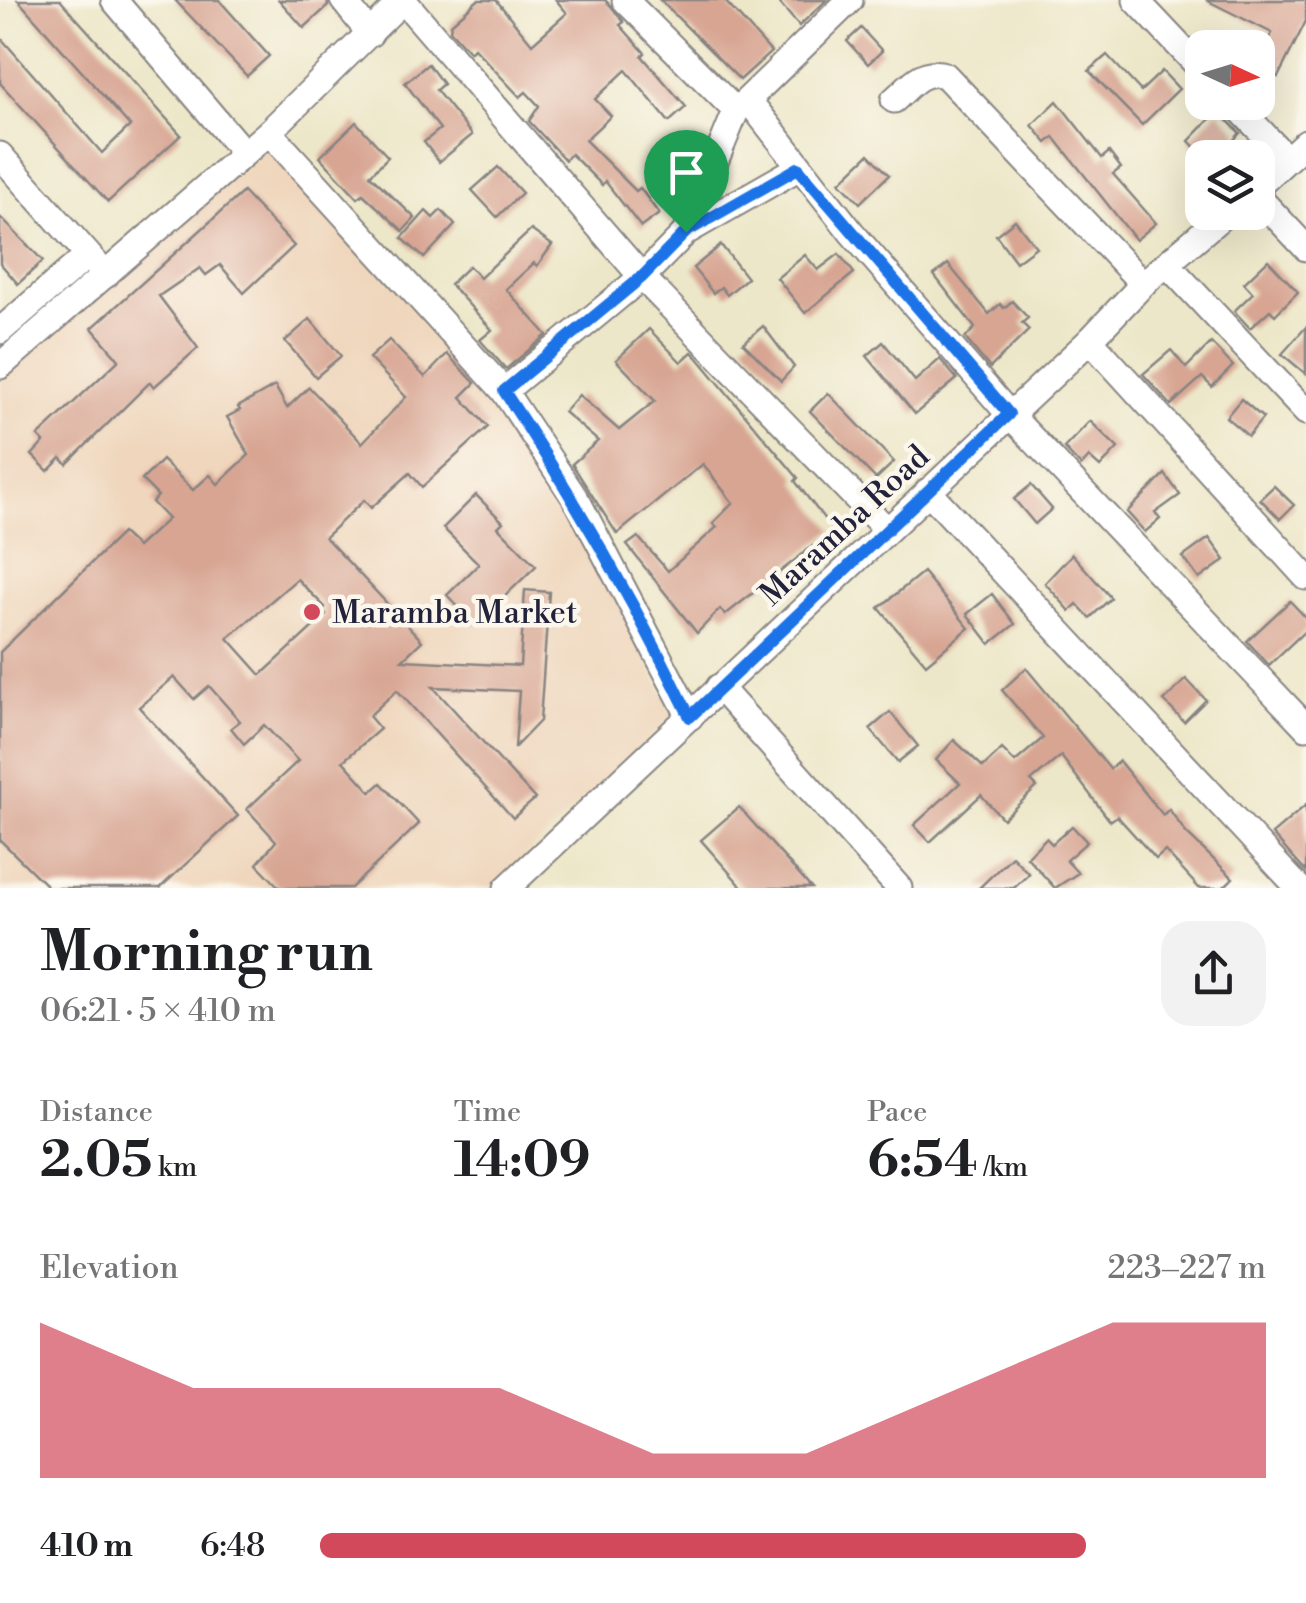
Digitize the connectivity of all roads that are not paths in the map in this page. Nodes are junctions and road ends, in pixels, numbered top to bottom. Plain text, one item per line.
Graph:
1 (114, 0) edge
2 (343, 0) edge
3 (403, 0) edge
4 (626, 0) edge
5 (850, 0) edge
6 (1136, 0) edge
7 (370, 34) junction
8 (1185, 52) edge
9 (894, 100) dead end
10 (742, 106) junction
11 (1257, 120) edge
12 (269, 132) junction
13 (1296, 150) edge
14 (243, 152) junction
15 (0, 155) edge
16 (798, 168) junction
17 (1275, 170) edge
18 (1275, 215) edge
19 (1206, 230) edge
20 (686, 232) junction
21 (1306, 248) edge
22 (1167, 264) junction
23 (97, 265) junction
24 (642, 277) junction
25 (1142, 284) junction
26 (0, 330) edge
27 (1090, 340) junction
28 (0, 366) edge
29 (504, 391) junction
30 (1306, 412) edge
31 (1009, 414) junction
32 (928, 491) junction
33 (887, 530) junction
34 (1306, 577) edge
35 (718, 687) junction
36 (690, 717) junction
37 (1306, 727) edge
38 (507, 888) edge
39 (899, 888) edge
40 (1298, 888) edge

1 - 14 street
2 - 7 street
3 - 7 street
3 - 24 street
4 - 10 street
5 - 10 street
6 - 8 street
7 - 12 street
9 - 25 street
10 - 16 street
10 - 20 street
11 - 13 street
12 - 14 street
12 - 29 street
13 - 17 street
14 - 23 street
15 - 23 street
16 - 20 street
16 - 31 street
18 - 21 street
19 - 22 street, Maramba Road
20 - 24 street
22 - 25 street, Maramba Road
22 - 30 street
23 - 26 street
23 - 28 street
24 - 29 street
24 - 33 street
25 - 27 street, Maramba Road
27 - 31 street, Maramba Road
27 - 34 street
29 - 36 street
31 - 32 street, Maramba Road
31 - 37 street
32 - 33 street, Maramba Road
32 - 40 street
33 - 35 street, Maramba Road
35 - 36 street, Maramba Road
35 - 39 street
36 - 38 street, Maramba Road

